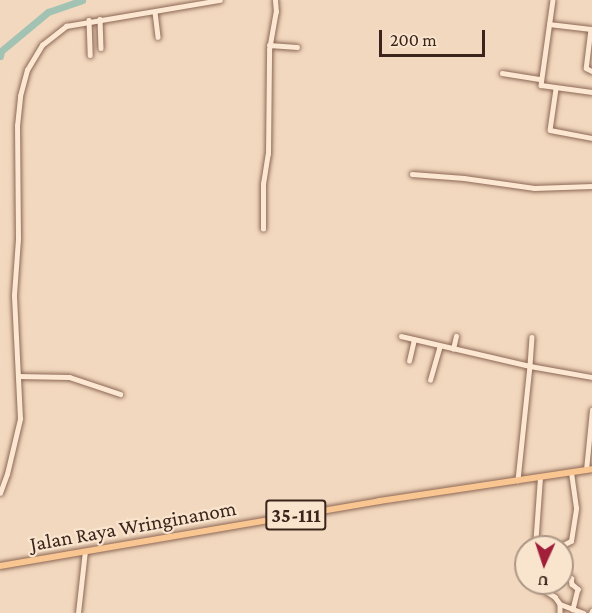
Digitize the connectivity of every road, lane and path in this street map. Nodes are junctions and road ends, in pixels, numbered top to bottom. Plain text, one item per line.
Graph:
1 (220, 0) edge
2 (275, 0) edge
3 (553, 0) edge
4 (155, 12) junction
5 (100, 19) junction
6 (89, 20) junction
7 (549, 24) junction
8 (592, 29) edge
9 (158, 36) dead end
10 (269, 45) junction
11 (297, 46) dead end
12 (100, 48) dead end
13 (90, 55) dead end
14 (592, 71) edge
15 (502, 73) dead end
16 (541, 79) junction
17 (556, 89) junction
18 (592, 92) edge
19 (592, 138) edge
20 (412, 174) dead end
21 (592, 186) edge
22 (263, 229) dead end
23 (401, 336) dead end
24 (456, 336) dead end
25 (532, 337) dead end
26 (414, 340) junction
27 (440, 346) junction
28 (453, 348) junction
29 (409, 361) dead end
30 (530, 366) junction
31 (18, 376) junction
32 (592, 377) edge
33 (430, 380) dead end
34 (120, 394) dead end
35 (592, 410) edge
36 (589, 469) edge
37 (571, 472) junction
38 (540, 477) junction
39 (518, 480) junction
40 (0, 493) edge
41 (536, 535) edge
42 (572, 535) edge
43 (85, 556) junction
44 (0, 566) edge
45 (574, 586) edge
46 (552, 595) edge
47 (560, 604) junction
48 (573, 609) junction
49 (78, 613) edge
50 (560, 613) edge
51 (583, 613) edge

1 - 4 street
2 - 10 street
3 - 7 street
4 - 5 street
4 - 9 street
5 - 6 street
5 - 12 street
6 - 13 street
6 - 31 street
7 - 8 street
7 - 16 street
8 - 14 street
10 - 11 street
10 - 22 street
15 - 16 street
16 - 17 street
17 - 18 street
17 - 19 street
20 - 21 street
23 - 26 street
24 - 28 street
25 - 30 street
26 - 27 street
26 - 29 street
27 - 28 street
27 - 33 street
28 - 30 street
30 - 32 street
30 - 39 street
31 - 34 street
31 - 40 street
35 - 36 street
36 - 37 main road, Jalan Raya Wringinanom / 35-111
37 - 38 main road, Jalan Raya Wringinanom / 35-111
37 - 42 street
38 - 39 main road, Jalan Raya Wringinanom / 35-111
38 - 41 street
39 - 43 main road, Jalan Raya Wringinanom / 35-111
43 - 44 main road, Jalan Raya Wringinanom / 35-111
43 - 49 street
45 - 48 street
46 - 47 street
47 - 48 street
47 - 50 street
48 - 51 street

